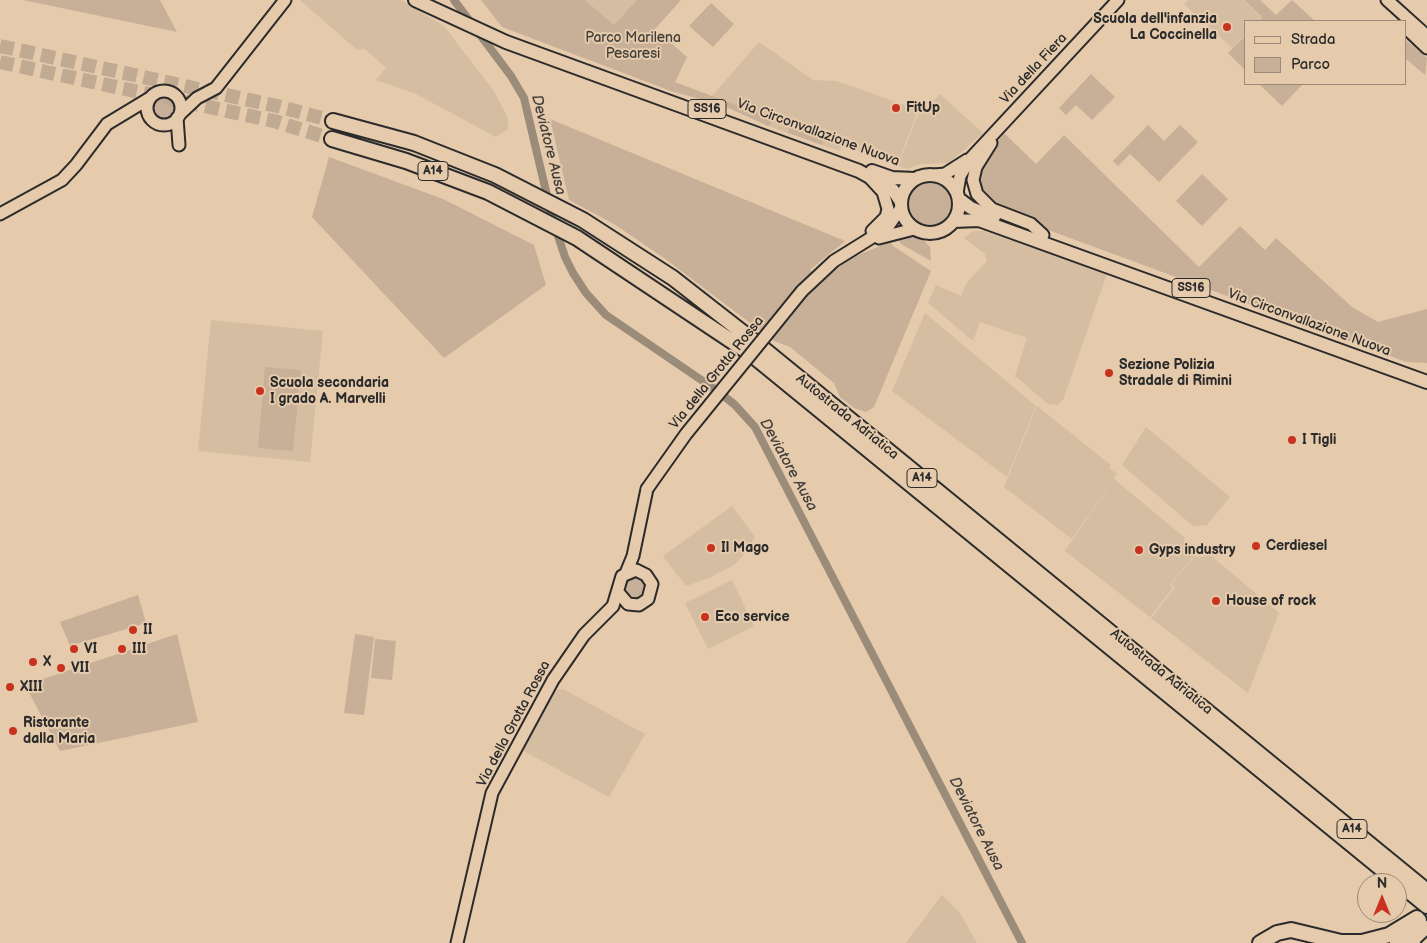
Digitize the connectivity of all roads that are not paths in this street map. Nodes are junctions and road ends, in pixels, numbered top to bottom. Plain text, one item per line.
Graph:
1 (285, 0) edge
2 (415, 0) edge
3 (1118, 0) edge
4 (1376, 0) edge
5 (1387, 0) edge
6 (437, 6) edge
7 (1398, 20) edge
8 (1407, 29) edge
9 (1427, 36) edge
10 (503, 37) junction
11 (1427, 48) edge
12 (174, 95) junction
13 (150, 98) junction
14 (197, 98) junction
15 (124, 112) junction
16 (178, 116) junction
17 (150, 118) junction
18 (333, 122) tunnel mouth
19 (164, 125) junction
20 (1000, 127) junction
21 (332, 139) tunnel mouth
22 (970, 158) junction
23 (935, 175) junction
24 (868, 176) junction
25 (916, 179) junction
26 (958, 196) junction
27 (901, 205) junction
28 (0, 214) edge
29 (954, 221) junction
30 (914, 229) junction
31 (1043, 235) junction
32 (858, 245) junction
33 (1427, 373) edge
34 (1427, 382) edge
35 (636, 543) junction
36 (626, 573) junction
37 (646, 575) junction
38 (618, 592) junction
39 (634, 606) junction
40 (600, 620) junction
41 (1250, 754) junction
42 (1424, 896) edge
43 (1421, 922) edge
44 (1277, 933) junction
45 (1411, 942) edge
46 (457, 943) edge
47 (1260, 943) edge
48 (1312, 943) edge
49 (1396, 943) edge

1 - 14 street
2 - 6 main road, Via Circonvallazione Nuova / SS16
3 - 20 street, Via della Fiera
4 - 7 street
5 - 9 street
6 - 10 main road, Via Circonvallazione Nuova / SS16
8 - 11 street
10 - 24 main road, Via Circonvallazione Nuova / SS16
10 - 25 main road, Via Circonvallazione Nuova / SS16
12 - 13 street
12 - 14 street
12 - 16 street
13 - 15 street
13 - 17 street
14 - 16 street
15 - 17 street
15 - 28 street
16 - 19 street
16 - 19 street
17 - 19 street
18 - 41 highway, Autostrada Adriatica / A14
20 - 22 street, Via della Fiera
20 - 31 street, Via Circonvallazione Nuova
21 - 41 highway, Autostrada Adriatica / A14
22 - 23 street, Via della Fiera
22 - 26 street, Via della Fiera
23 - 25 main road, Via Circonvallazione Nuova / SS16
23 - 26 main road, Via Circonvallazione Nuova / SS16
24 - 27 main road, Via Circonvallazione Nuova / SS16
24 - 32 street
25 - 27 main road, Via Circonvallazione Nuova
26 - 29 main road
26 - 31 main road, Via Circonvallazione Nuova / SS16
27 - 30 main road, Via Circonvallazione Nuova / SS16
27 - 32 street, Via della Grotta Rossa
29 - 30 main road, Via Circonvallazione Nuova / SS16
29 - 34 main road, Via Circonvallazione Nuova / SS16
30 - 32 street, Via della Grotta Rossa
31 - 33 main road, Via Circonvallazione Nuova / SS16
32 - 35 street, Via della Grotta Rossa, bridge
35 - 36 street, Via della Grotta Rossa
35 - 37 street, Via della Grotta Rossa
36 - 37 street
36 - 38 street
37 - 39 street
38 - 39 street
38 - 40 street, Via della Grotta Rossa
39 - 40 street, Via della Grotta Rossa
40 - 46 street, Via della Grotta Rossa
41 - 42 highway, Autostrada Adriatica / A14
43 - 44 highway
43 - 45 main road
43 - 49 main road
44 - 47 highway
44 - 48 highway

